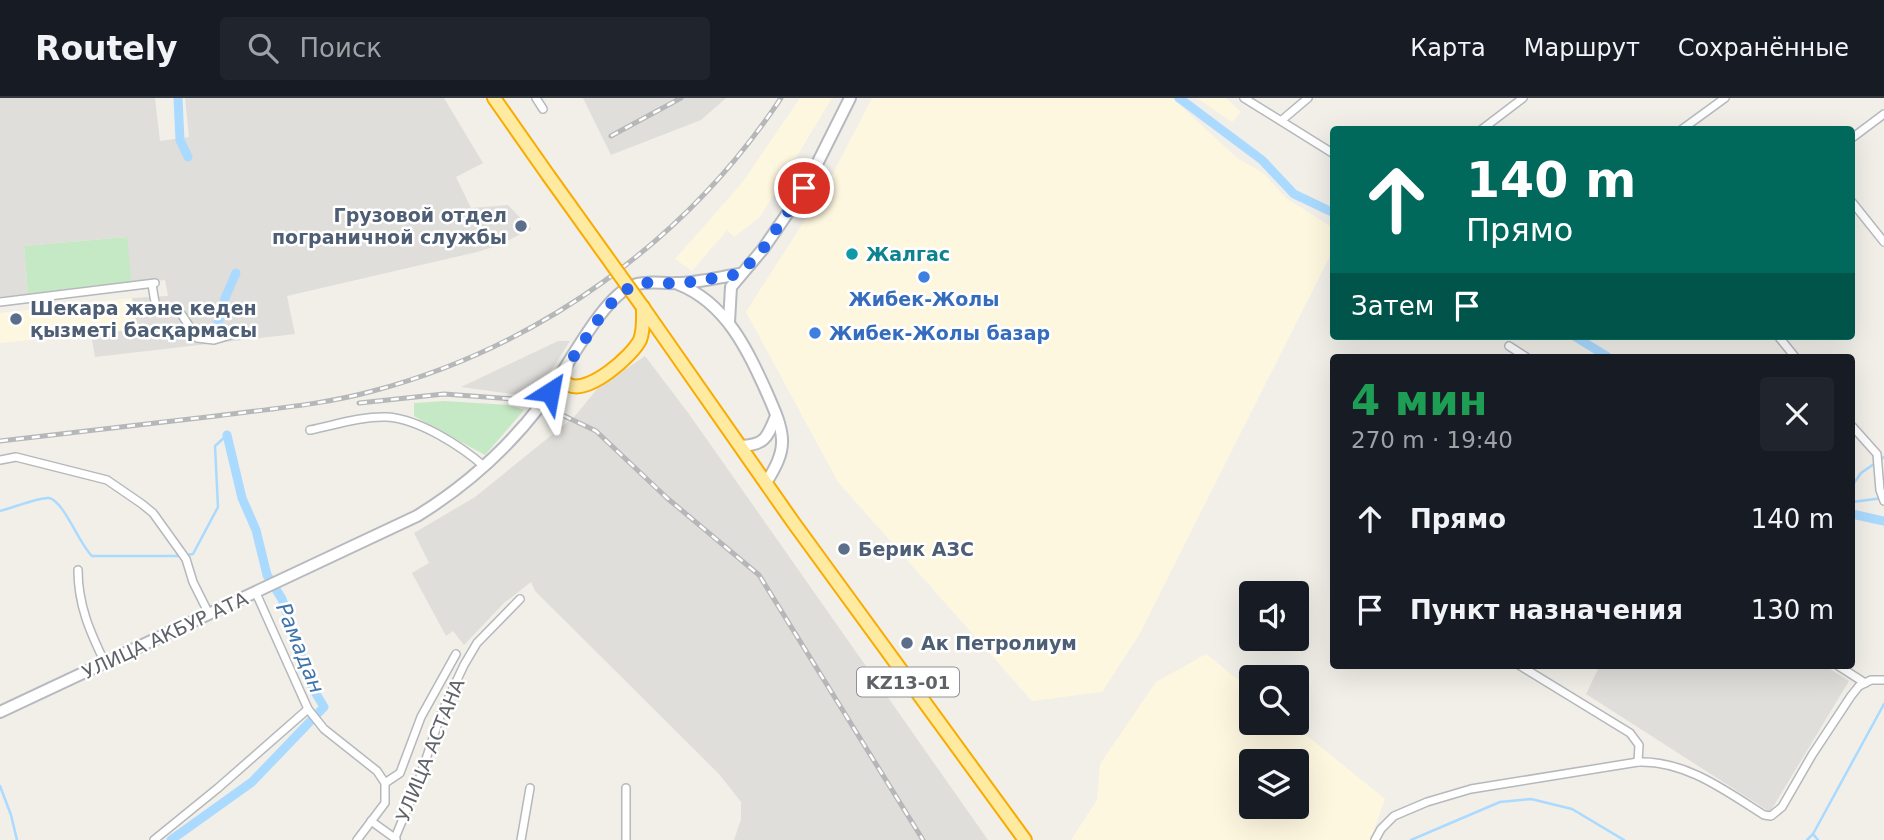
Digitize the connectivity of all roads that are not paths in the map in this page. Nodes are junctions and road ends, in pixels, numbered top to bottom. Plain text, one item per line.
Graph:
1 (494, 98) edge
2 (536, 98) edge
3 (850, 98) edge
4 (1244, 98) edge
5 (1308, 98) edge
6 (1523, 98) edge
7 (1725, 98) edge
8 (543, 109) dead end
9 (1884, 114) edge
10 (1282, 120) junction
11 (1486, 126) edge
12 (1686, 126) edge
13 (1855, 136) edge
14 (1330, 151) edge
15 (1855, 206) edge
16 (1884, 242) edge
17 (740, 274) junction
18 (677, 284) junction
19 (0, 302) edge
20 (643, 306) junction
21 (729, 323) junction
22 (237, 333) dead end
23 (1781, 340) edge
24 (1509, 346) dead end
25 (1521, 354) edge
26 (1793, 354) edge
27 (561, 378) junction
28 (776, 416) junction
29 (1855, 429) edge
30 (310, 430) dead end
31 (740, 446) junction
32 (0, 460) edge
33 (485, 467) junction
34 (766, 484) junction
35 (1884, 501) edge
36 (78, 570) dead end
37 (257, 593) junction
38 (520, 599) dead end
39 (209, 614) junction
40 (456, 654) dead end
41 (105, 663) junction
42 (1526, 669) edge
43 (1843, 669) edge
44 (1884, 680) edge
45 (1865, 683) junction
46 (309, 709) junction
47 (0, 712) edge
48 (1638, 762) junction
49 (385, 783) junction
50 (530, 788) dead end
51 (626, 788) dead end
52 (371, 821) junction
53 (396, 839) edge
54 (154, 840) edge
55 (357, 840) edge
56 (521, 840) edge
57 (626, 840) edge
58 (1025, 840) edge
59 (1375, 840) edge

1 - 20 highway, KZ13-01, bridge
2 - 8 street
3 - 17 main road
4 - 10 street
5 - 10 street
6 - 11 street
7 - 12 street
9 - 13 street
10 - 14 street
15 - 16 street
17 - 18 main road, УЛИЦА АКБУР АТА
17 - 21 main road
18 - 21 main road
18 - 27 main road, УЛИЦА АКБУР АТА
19 - 22 street
20 - 27 highway
20 - 31 highway, KZ13-01
21 - 28 main road
23 - 26 street
24 - 25 street
27 - 33 main road, УЛИЦА АКБУР АТА
28 - 31 main road
28 - 34 main road
29 - 35 street
30 - 33 street
31 - 34 highway, KZ13-01
32 - 39 street
33 - 37 main road, УЛИЦА АКБУР АТА
34 - 58 highway, KZ13-01
36 - 41 street
37 - 39 main road, УЛИЦА АКБУР АТА
37 - 46 street, УЛИЦА АСТАНА
38 - 53 street, УЛИЦА АСТАНА
39 - 41 main road, УЛИЦА АКБУР АТА
40 - 49 street, УЛИЦА АСТАНА
41 - 47 main road, УЛИЦА АКБУР АТА
42 - 48 street
43 - 45 street
44 - 45 street
45 - 48 street
46 - 49 street, УЛИЦА АСТАНА
46 - 54 street
48 - 59 street
49 - 52 street, УЛИЦА АСТАНА
50 - 56 street
51 - 57 street
52 - 53 street, УЛИЦА АСТАНА
52 - 55 street, УЛИЦА АСТАНА

